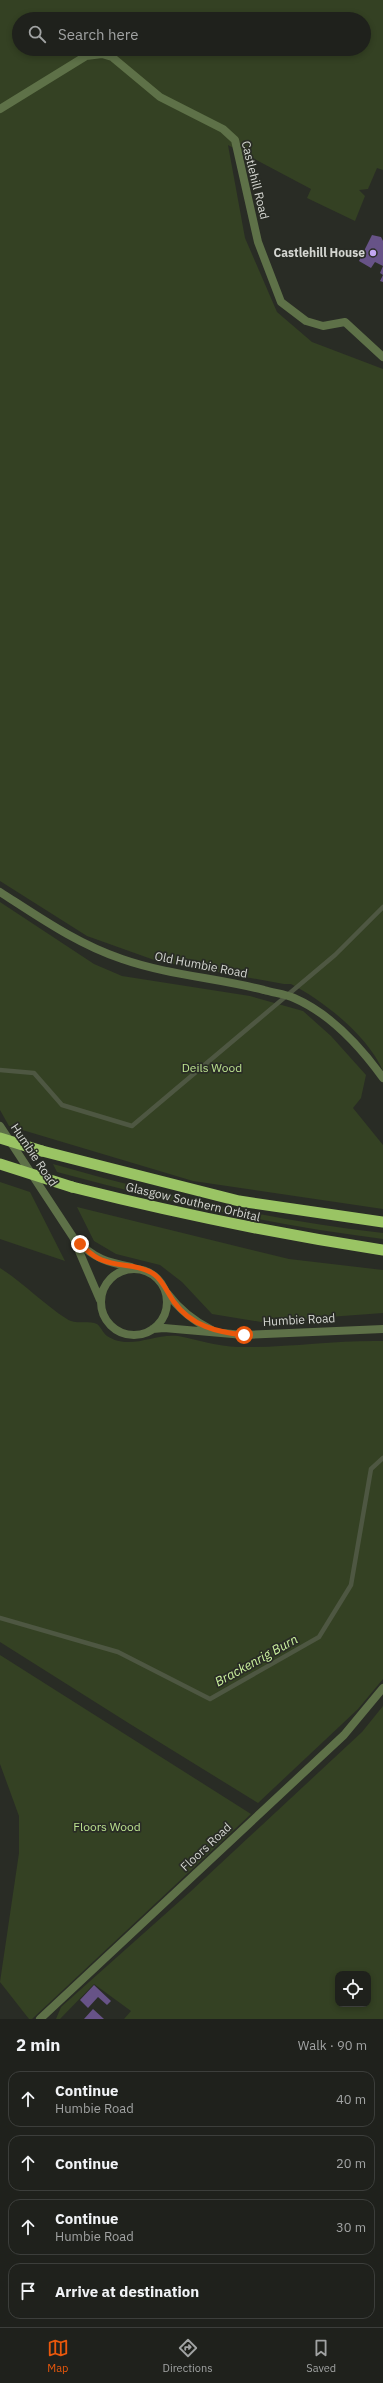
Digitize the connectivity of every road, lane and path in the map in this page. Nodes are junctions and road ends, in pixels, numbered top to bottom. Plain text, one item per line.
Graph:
1 (86, 56) edge
2 (112, 56) edge
3 (0, 109) edge
4 (383, 357) edge
5 (0, 892) edge
6 (383, 1078) edge
7 (0, 1126) edge
8 (0, 1138) edge
9 (0, 1164) edge
10 (383, 1222) edge
11 (73, 1237) junction
12 (383, 1250) edge
13 (137, 1268) junction
14 (166, 1291) junction
15 (101, 1301) junction
16 (153, 1329) junction
17 (383, 1329) edge
18 (216, 1332) junction
19 (383, 1688) edge
20 (40, 2019) edge

1 - 3 street, Castlehill Road
2 - 4 street, Castlehill Road
5 - 6 street, Old Humbie Road
7 - 11 street, Humbie Road
8 - 10 highway, Glasgow Southern Orbital, bridge
9 - 12 highway, Glasgow Southern Orbital, bridge
11 - 13 street, Humbie Road
11 - 15 street, Humbie Road
13 - 14 street
13 - 15 street
14 - 16 street
14 - 18 street, Humbie Road
15 - 16 street
16 - 18 street, Humbie Road
17 - 18 street, Humbie Road
19 - 20 street, Floors Road

